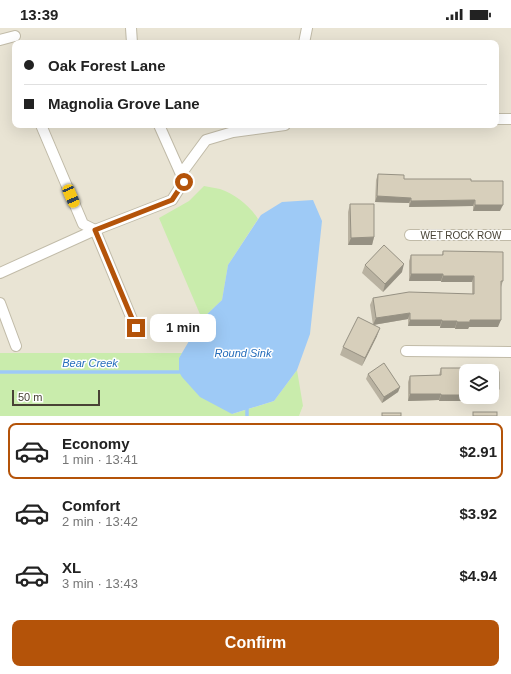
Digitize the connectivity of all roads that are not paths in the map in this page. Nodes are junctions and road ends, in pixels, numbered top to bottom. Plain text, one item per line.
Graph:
1 (131, 28) edge
2 (307, 28) edge
3 (15, 36) edge
4 (0, 40) edge
5 (132, 40) edge
6 (305, 40) edge
7 (499, 119) edge
8 (511, 119) edge
9 (42, 128) edge
10 (160, 128) edge
11 (263, 128) edge
12 (181, 174) junction
13 (95, 230) junction
14 (410, 235) dead end
15 (511, 235) edge
16 (0, 273) edge
17 (0, 303) edge
18 (136, 328) dead end
19 (16, 346) dead end
20 (406, 351) dead end
21 (511, 352) edge

1 - 5 street
2 - 6 street
3 - 4 street
7 - 8 street
9 - 13 street
10 - 12 street
11 - 12 street
12 - 13 street
13 - 16 street
13 - 18 street
14 - 15 street, WET ROCK ROW
17 - 19 street
20 - 21 street

